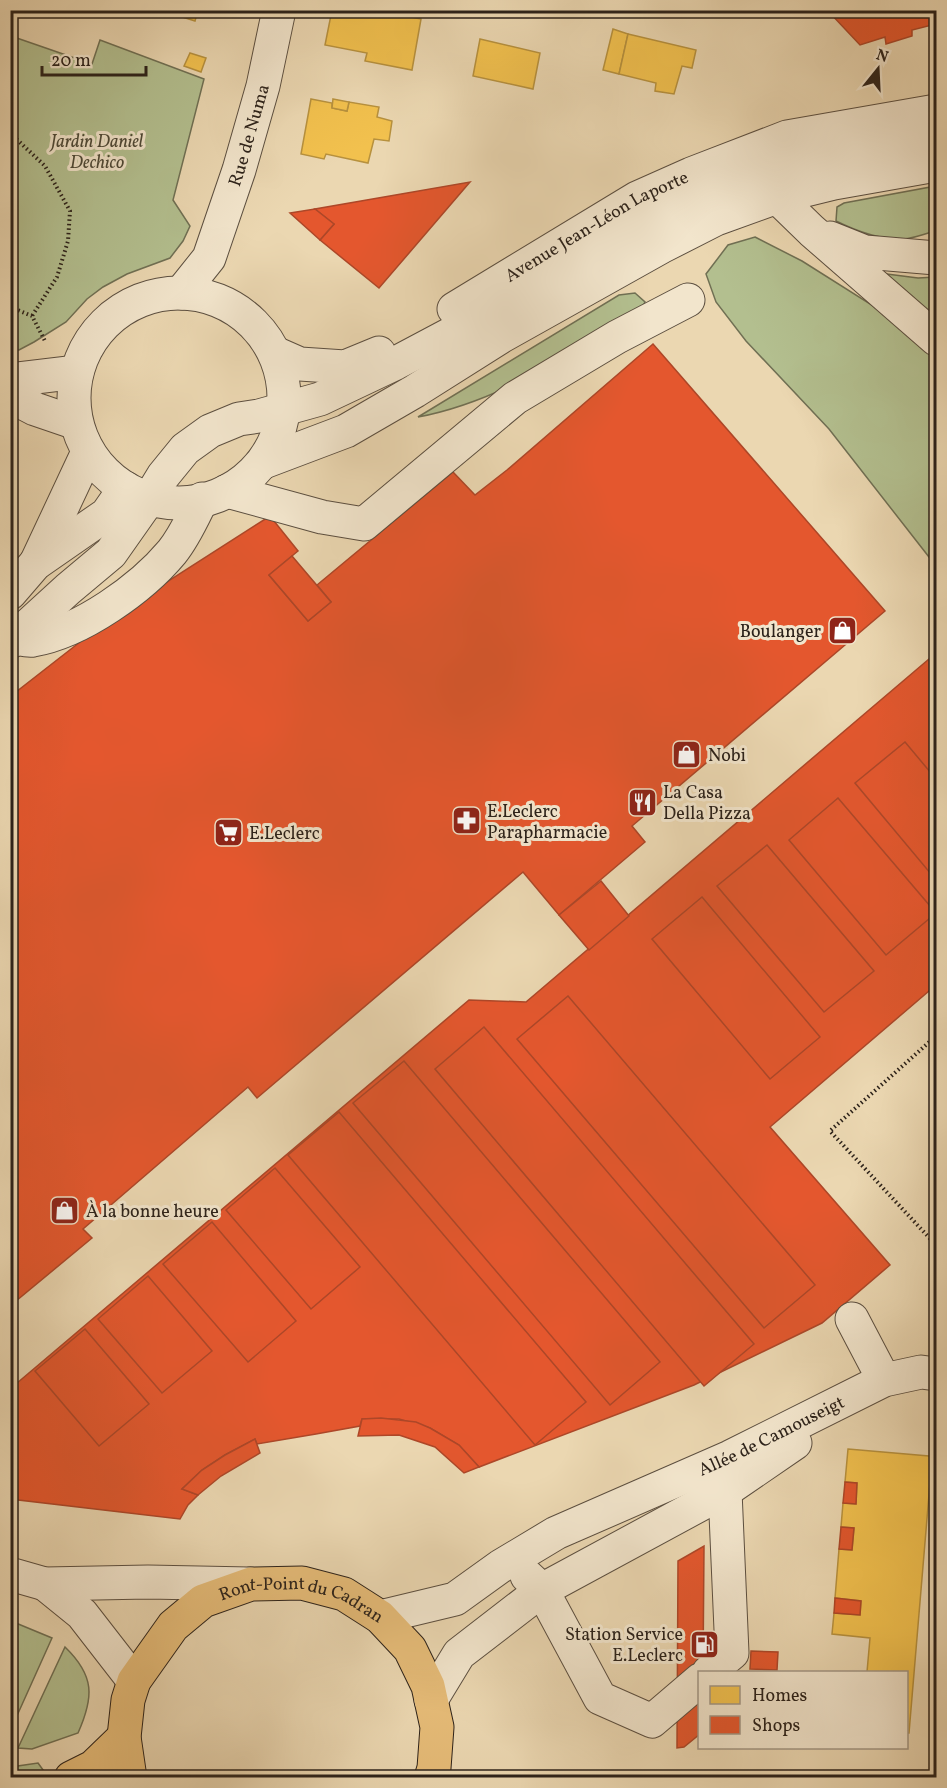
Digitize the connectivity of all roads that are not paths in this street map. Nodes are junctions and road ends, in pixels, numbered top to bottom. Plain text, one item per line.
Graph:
1 (279, 10) edge
2 (936, 111) edge
3 (936, 136) edge
4 (936, 165) edge
5 (777, 197) junction
6 (812, 231) junction
7 (209, 258) junction
8 (936, 258) edge
9 (181, 293) junction
10 (688, 300) dead end
11 (221, 302) junction
12 (509, 303) junction
13 (936, 339) edge
14 (275, 353) junction
15 (453, 368) junction
16 (77, 372) junction
17 (10, 380) edge
18 (10, 396) edge
19 (285, 410) junction
20 (82, 438) junction
21 (264, 462) junction
22 (137, 494) junction
23 (215, 495) junction
24 (35, 564) junction
25 (10, 593) edge
26 (13, 640) edge
27 (852, 1319) dead end
28 (936, 1374) edge
29 (884, 1380) junction
30 (656, 1489) junction
31 (725, 1491) junction
32 (511, 1560) junction
33 (10, 1574) edge
34 (45, 1584) junction
35 (251, 1584) junction
36 (542, 1590) junction
37 (380, 1617) junction
38 (710, 1671) edge
39 (134, 1681) junction
40 (698, 1681) edge
41 (434, 1713) junction
42 (124, 1737) junction
43 (438, 1774) edge
44 (70, 1778) edge
45 (130, 1778) edge

1 - 7 street, Rue de Numa
2 - 14 street, Avenue Jean-Léon Laporte
3 - 12 street, Avenue Jean-Léon Laporte
4 - 5 street, Avenue Jean-Léon Laporte
5 - 6 street
5 - 15 street, Avenue Jean-Léon Laporte
6 - 8 street
6 - 13 street
7 - 9 street, Rue de Numa
7 - 11 street
9 - 11 street
9 - 16 street
10 - 23 street
11 - 14 street
12 - 15 street, Avenue Jean-Léon Laporte
12 - 19 street, Avenue Jean-Léon Laporte
14 - 19 street
15 - 21 street, Avenue Jean-Léon Laporte
16 - 17 street
16 - 20 street
18 - 20 street
19 - 21 street
19 - 22 street, Avenue Jean-Léon Laporte
20 - 22 street
20 - 24 street
21 - 23 street
22 - 23 street
22 - 24 street
22 - 26 street
23 - 26 street
24 - 25 street
27 - 29 street
28 - 29 street, Allée de Camouseigt
29 - 30 street, Allée de Camouseigt
29 - 31 street, Allée de Camouseigt
30 - 31 street, Allée de Camouseigt
30 - 32 street, Allée de Camouseigt
31 - 36 street, Allée de Camouseigt
31 - 38 street
32 - 36 street
32 - 37 street, Allée de Camouseigt
33 - 34 street
34 - 35 street
34 - 39 street
35 - 37 main road, Ront-Point du Cadran
35 - 39 main road, Ront-Point du Cadran
36 - 40 street
36 - 41 street, Allée de Camouseigt
37 - 41 main road, Ront-Point du Cadran
39 - 42 main road
41 - 43 main road
42 - 44 main road
42 - 45 main road

